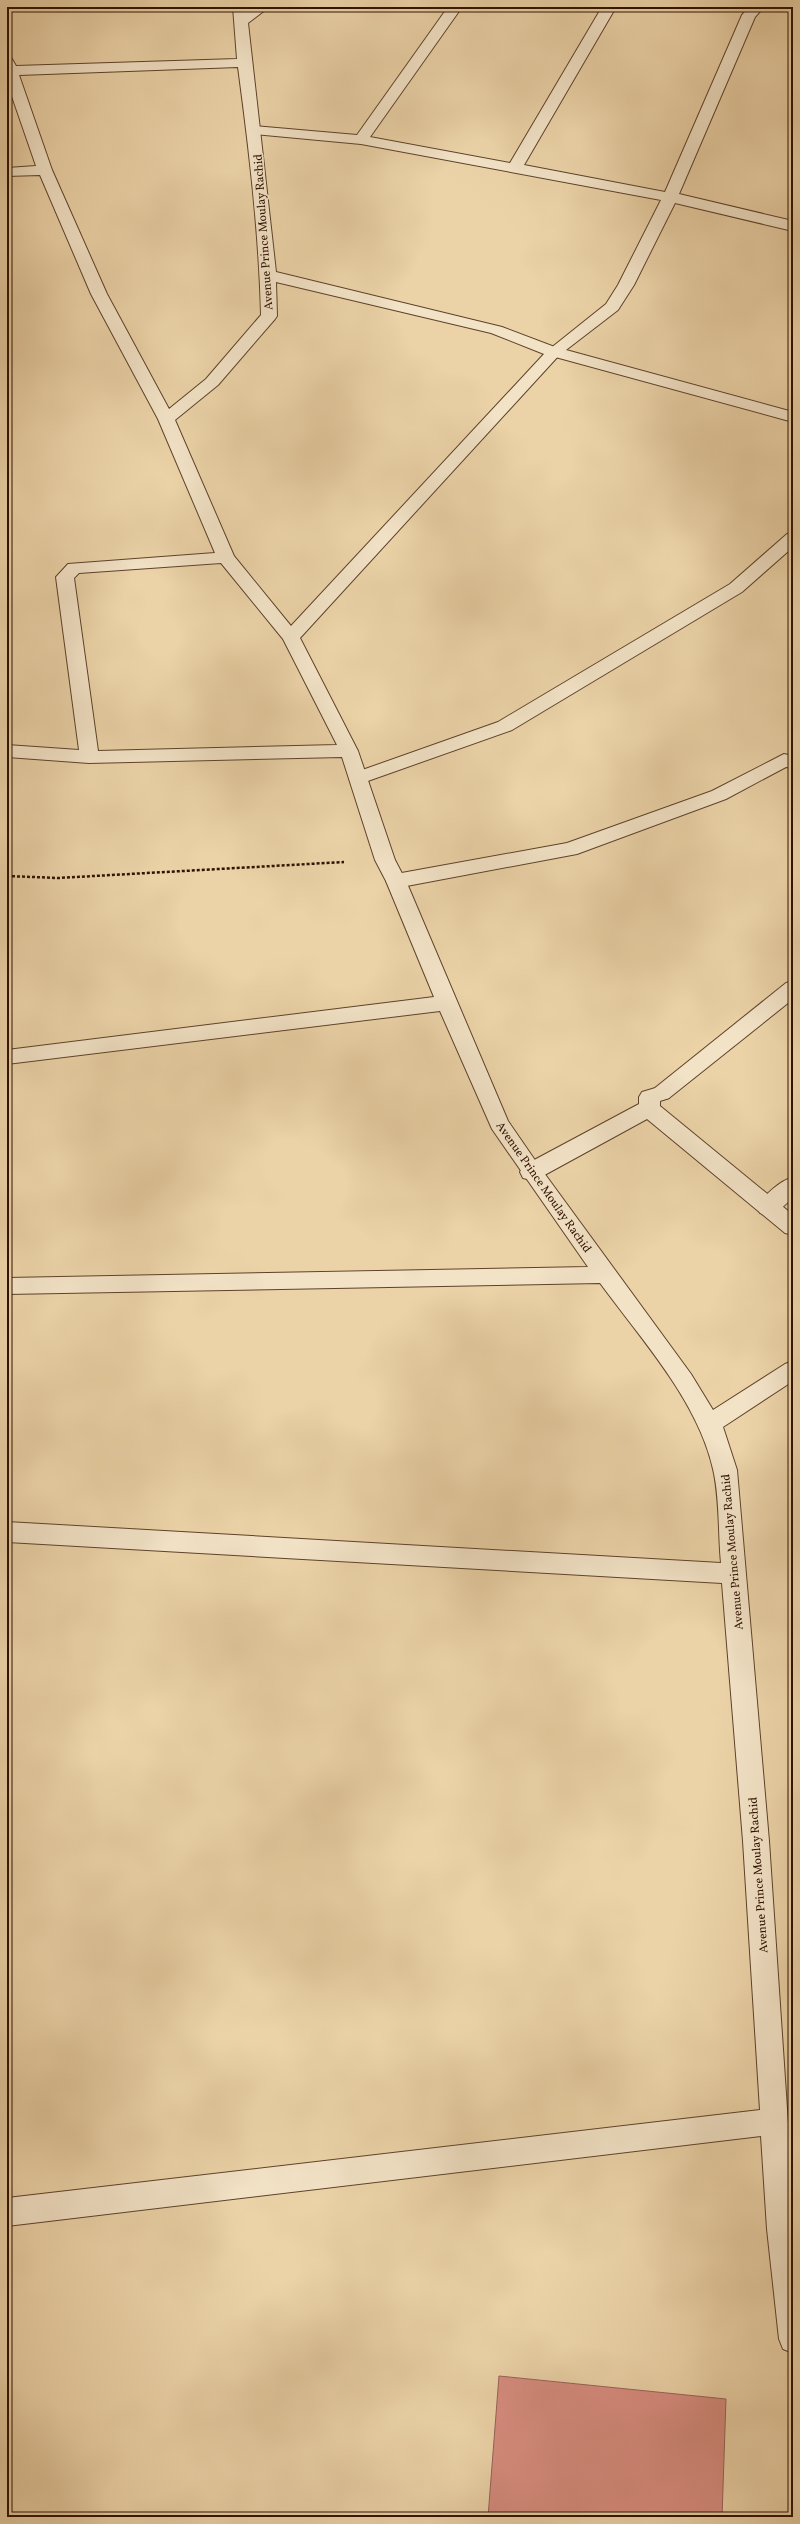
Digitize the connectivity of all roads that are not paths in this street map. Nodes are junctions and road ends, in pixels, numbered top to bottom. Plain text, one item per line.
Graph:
1 (262, 7) edge
2 (455, 7) edge
3 (609, 7) edge
4 (756, 7) edge
5 (241, 14) edge
6 (244, 63) junction
7 (8, 68) edge
8 (254, 130) junction
9 (361, 140) junction
10 (514, 169) junction
11 (46, 170) junction
12 (7, 172) edge
13 (670, 197) junction
14 (793, 226) edge
15 (268, 274) junction
16 (554, 352) junction
17 (793, 417) edge
18 (166, 419) junction
19 (793, 538) edge
20 (226, 557) junction
21 (291, 637) junction
22 (7, 751) edge
23 (349, 751) junction
24 (89, 758) junction
25 (793, 762) edge
26 (358, 778) junction
27 (396, 881) junction
28 (793, 988) edge
29 (446, 1003) junction
30 (7, 1057) edge
31 (656, 1101) junction
32 (532, 1172) junction
33 (793, 1185) edge
34 (768, 1207) junction
35 (793, 1226) edge
36 (606, 1275) junction
37 (7, 1286) edge
38 (793, 1370) edge
39 (710, 1424) junction
40 (7, 1532) edge
41 (734, 1574) junction
42 (774, 2122) junction
43 (7, 2212) edge
44 (787, 2226) edge
45 (793, 2338) edge

1 - 5 street, Avenue Prince Moulay Rachid
2 - 9 street
3 - 10 street
4 - 13 street
5 - 6 street, Avenue Prince Moulay Rachid
6 - 7 street
6 - 8 street, Avenue Prince Moulay Rachid
7 - 11 street
8 - 9 street
8 - 15 street, Avenue Prince Moulay Rachid
9 - 10 street
10 - 13 street
11 - 12 street
11 - 18 street
13 - 14 street
13 - 16 street
15 - 16 street
15 - 18 street, Avenue Prince Moulay Rachid
16 - 17 street
16 - 21 street
18 - 20 street, Avenue Prince Moulay Rachid
19 - 26 street
20 - 21 street, Avenue Prince Moulay Rachid
20 - 24 street
21 - 23 street, Avenue Prince Moulay Rachid
22 - 24 street
23 - 24 street
23 - 26 street, Avenue Prince Moulay Rachid
25 - 27 street
26 - 27 street, Avenue Prince Moulay Rachid
27 - 29 street, Avenue Prince Moulay Rachid
28 - 31 street
29 - 30 street
29 - 32 street, Avenue Prince Moulay Rachid
31 - 32 street
31 - 34 street
32 - 36 street, Avenue Prince Moulay Rachid
33 - 34 street
34 - 35 street
36 - 37 street
36 - 39 street, Avenue Prince Moulay Rachid
38 - 39 street
39 - 41 street, Avenue Prince Moulay Rachid
40 - 41 street
41 - 42 street, Avenue Prince Moulay Rachid
42 - 43 street
42 - 44 street, Avenue Prince Moulay Rachid
44 - 45 street, Avenue Prince Moulay Rachid

